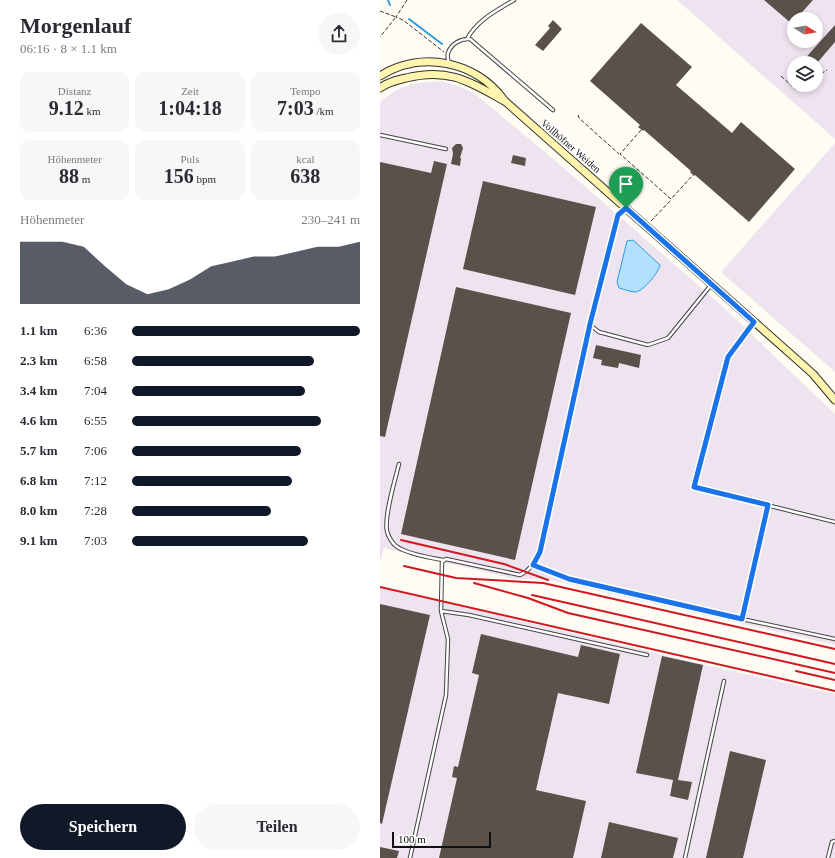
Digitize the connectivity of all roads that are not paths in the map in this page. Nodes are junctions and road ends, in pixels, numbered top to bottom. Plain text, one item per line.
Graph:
1 (514, 0) edge
2 (467, 39) junction
3 (449, 64) junction
4 (380, 76) edge
5 (380, 88) edge
6 (506, 102) junction
7 (553, 110) dead end
8 (380, 135) edge
9 (446, 149) dead end
10 (626, 208) junction
11 (712, 284) junction
12 (754, 322) junction
13 (590, 324) junction
14 (835, 400) edge
15 (399, 464) dead end
16 (768, 505) junction
17 (835, 522) edge
18 (444, 561) junction
19 (533, 565) junction
20 (441, 611) junction
21 (742, 619) junction
22 (835, 639) edge
23 (647, 655) dead end
24 (724, 680) dead end
25 (835, 841) edge
26 (410, 858) edge
27 (685, 858) edge
28 (828, 858) edge

1 - 2 lane
2 - 3 lane
2 - 7 lane
3 - 4 main road, Vollhöfner Weiden
3 - 6 main road, Vollhöfner Weiden
5 - 6 main road, Vollhöfner Weiden
6 - 10 main road, Vollhöfner Weiden
8 - 9 lane
10 - 11 main road, Vollhöfner Weiden
10 - 13 lane
11 - 12 main road, Vollhöfner Weiden
11 - 13 lane
12 - 14 main road, Vollhöfner Weiden
12 - 16 lane
13 - 19 lane
15 - 18 lane
16 - 17 lane
16 - 21 lane
18 - 19 lane
18 - 20 lane
19 - 21 lane
20 - 23 lane
20 - 26 lane
21 - 22 lane
24 - 27 lane
25 - 28 lane

